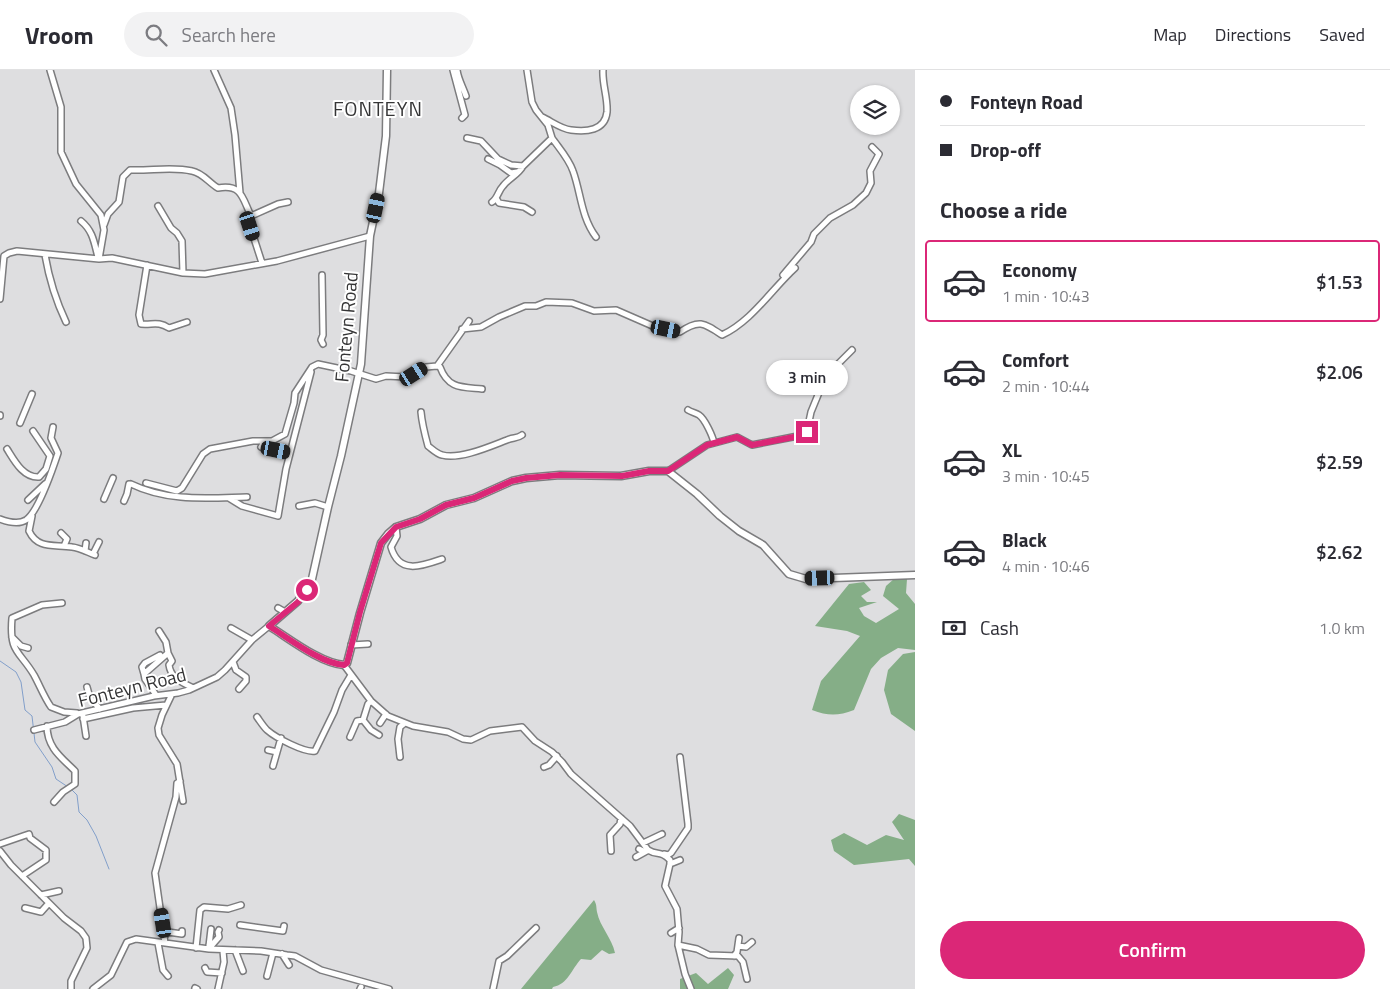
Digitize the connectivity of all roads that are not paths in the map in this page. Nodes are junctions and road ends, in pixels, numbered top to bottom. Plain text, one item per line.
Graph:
1 (50, 70) edge
2 (214, 70) edge
3 (387, 70) edge
4 (455, 70) edge
5 (527, 70) edge
6 (603, 70) edge
7 (466, 96) dead end
8 (542, 117) junction
9 (462, 118) dead end
10 (468, 138) dead end
11 (552, 138) junction
12 (872, 147) dead end
13 (488, 159) dead end
14 (523, 166) junction
15 (240, 193) junction
16 (288, 202) dead end
17 (158, 206) dead end
18 (532, 212) dead end
19 (251, 216) junction
20 (81, 221) dead end
21 (104, 225) junction
22 (370, 236) junction
23 (596, 237) dead end
24 (45, 255) junction
25 (99, 260) junction
26 (262, 264) junction
27 (147, 265) junction
28 (795, 268) dead end
29 (183, 273) junction
30 (322, 275) dead end
31 (773, 289) junction
32 (0, 299) edge
33 (469, 320) dead end
34 (66, 322) dead end
35 (187, 322) dead end
36 (462, 329) junction
37 (323, 344) dead end
38 (852, 350) dead end
39 (436, 366) junction
40 (312, 367) junction
41 (360, 374) junction
42 (482, 389) dead end
43 (32, 394) dead end
44 (688, 410) dead end
45 (421, 412) dead end
46 (20, 423) dead end
47 (53, 426) dead end
48 (33, 431) dead end
49 (522, 435) dead end
50 (264, 442) junction
51 (714, 443) junction
52 (7, 449) dead end
53 (290, 453) junction
54 (668, 471) junction
55 (113, 478) dead end
56 (47, 482) junction
57 (146, 483) dead end
58 (247, 497) dead end
59 (229, 498) junction
60 (104, 499) dead end
61 (28, 500) dead end
62 (124, 501) dead end
63 (299, 506) dead end
64 (328, 508) junction
65 (33, 514) junction
66 (0, 519) edge
67 (396, 527) junction
68 (61, 533) dead end
69 (99, 542) dead end
70 (86, 543) dead end
71 (64, 546) junction
72 (85, 551) junction
73 (442, 559) dead end
74 (915, 575) edge
75 (62, 602) dead end
76 (278, 608) dead end
77 (285, 612) junction
78 (269, 626) junction
79 (231, 628) dead end
80 (159, 630) dead end
81 (12, 636) junction
82 (252, 640) junction
83 (368, 644) dead end
84 (351, 645) junction
85 (28, 648) dead end
86 (168, 653) junction
87 (160, 655) dead end
88 (233, 662) junction
89 (344, 665) junction
90 (144, 674) junction
91 (352, 675) junction
92 (87, 687) dead end
93 (193, 688) junction
94 (239, 689) dead end
95 (172, 694) junction
96 (156, 695) junction
97 (370, 701) junction
98 (166, 705) junction
99 (100, 709) junction
100 (386, 714) junction
101 (81, 715) junction
102 (258, 716) dead end
103 (363, 720) junction
104 (380, 723) dead end
105 (405, 723) junction
106 (47, 726) junction
107 (34, 730) dead end
108 (379, 735) dead end
109 (86, 736) dead end
110 (350, 737) dead end
111 (281, 738) junction
112 (268, 750) dead end
113 (277, 752) junction
114 (557, 756) junction
115 (400, 757) dead end
116 (680, 757) dead end
117 (274, 766) dead end
118 (544, 767) dead end
119 (180, 781) junction
120 (183, 801) dead end
121 (54, 802) dead end
122 (621, 818) junction
123 (662, 834) dead end
124 (643, 843) junction
125 (0, 844) edge
126 (639, 849) dead end
127 (0, 851) edge
128 (611, 851) dead end
129 (646, 851) junction
130 (663, 854) junction
131 (636, 857) dead end
132 (680, 860) dead end
133 (670, 864) junction
134 (22, 876) junction
135 (58, 891) dead end
136 (41, 895) junction
137 (49, 903) junction
138 (241, 905) dead end
139 (25, 908) dead end
140 (240, 925) dead end
141 (284, 926) dead end
142 (536, 928) dead end
143 (679, 928) junction
144 (211, 929) dead end
145 (219, 930) dead end
146 (182, 931) dead end
147 (671, 933) dead end
148 (739, 938) dead end
149 (164, 940) junction
150 (158, 942) junction
151 (752, 942) dead end
152 (678, 945) junction
153 (738, 946) junction
154 (209, 947) junction
155 (196, 948) junction
156 (235, 950) junction
157 (223, 951) junction
158 (273, 953) junction
159 (282, 954) junction
160 (733, 956) junction
161 (290, 965) dead end
162 (205, 968) dead end
163 (243, 971) dead end
164 (222, 972) junction
165 (168, 976) dead end
166 (267, 976) dead end
167 (747, 979) dead end
168 (361, 987) edge
169 (381, 988) edge
170 (71, 989) edge
171 (93, 989) edge
172 (218, 989) edge
173 (389, 989) edge
174 (494, 989) edge
175 (691, 989) edge

1 - 21 street
2 - 15 street
3 - 22 street, Fonteyn Road
4 - 7 street
4 - 9 street
5 - 8 street
6 - 8 street
8 - 11 street
10 - 14 street
11 - 14 street
11 - 23 street
12 - 31 street
13 - 14 street
14 - 18 street
15 - 19 street
15 - 21 street
16 - 19 street
17 - 29 street
19 - 26 street
20 - 25 street
21 - 25 street
22 - 26 street
22 - 41 street, Fonteyn Road
24 - 25 street
24 - 32 street
24 - 34 street
25 - 27 street
26 - 29 street
27 - 29 street
27 - 35 street
28 - 31 street
30 - 37 street
31 - 36 street
33 - 36 street
36 - 39 street
38 - 51 street
39 - 41 street
39 - 42 street
40 - 41 street
40 - 50 street
40 - 53 street
41 - 64 street, Fonteyn Road
43 - 46 street
44 - 51 street
45 - 49 street
47 - 56 street
48 - 52 street
50 - 53 street
50 - 57 street
51 - 54 street
53 - 59 street
54 - 67 street
54 - 74 street
55 - 60 street
56 - 61 street
56 - 65 street
58 - 59 street
59 - 62 street
63 - 64 street
64 - 77 street, Fonteyn Road
65 - 66 street
65 - 71 street
67 - 73 street
67 - 84 street
68 - 71 street
69 - 72 street
70 - 72 street
71 - 72 street
75 - 81 street
76 - 77 street
77 - 78 street, Fonteyn Road
78 - 82 street, Fonteyn Road
78 - 89 street
79 - 82 street
80 - 86 street
81 - 85 street
81 - 101 street
82 - 88 street, Fonteyn Road
83 - 84 street
84 - 89 street
86 - 90 street
86 - 93 street
87 - 90 street
88 - 93 street, Fonteyn Road
88 - 94 street
89 - 91 street
90 - 96 street
91 - 97 street
91 - 111 street
92 - 99 street
93 - 95 street, Fonteyn Road
95 - 96 street, Fonteyn Road
95 - 98 street
96 - 99 street, Fonteyn Road
97 - 100 street
97 - 103 street
98 - 101 street
98 - 119 street
99 - 101 street, Fonteyn Road
100 - 104 street
100 - 105 street
101 - 106 street, Fonteyn Road
101 - 109 street
102 - 111 street
103 - 108 street
103 - 110 street
105 - 114 street
105 - 115 street
106 - 107 street, Fonteyn Road
106 - 121 street
111 - 113 street
112 - 113 street
113 - 117 street
114 - 118 street
114 - 122 street
116 - 130 street
119 - 120 street
119 - 149 street
122 - 124 street
122 - 128 street
123 - 124 street
124 - 129 street
125 - 134 street
126 - 129 street
127 - 134 street
129 - 130 street
129 - 131 street
130 - 133 street
132 - 133 street
133 - 143 street
134 - 136 street
135 - 136 street
136 - 137 street
137 - 139 street
137 - 170 street
138 - 155 street
140 - 141 street
142 - 174 street
143 - 147 street
143 - 152 street
144 - 154 street
145 - 154 street
146 - 149 street
148 - 153 street
149 - 150 street
149 - 155 street
150 - 165 street
150 - 171 street
151 - 153 street
152 - 160 street
152 - 175 street
153 - 160 street
154 - 155 street
154 - 157 street
156 - 157 street
156 - 158 street
156 - 163 street
157 - 164 street
158 - 159 street
158 - 166 street
159 - 161 street
159 - 168 street
160 - 167 street
162 - 164 street
164 - 172 street
168 - 169 street
169 - 173 street

